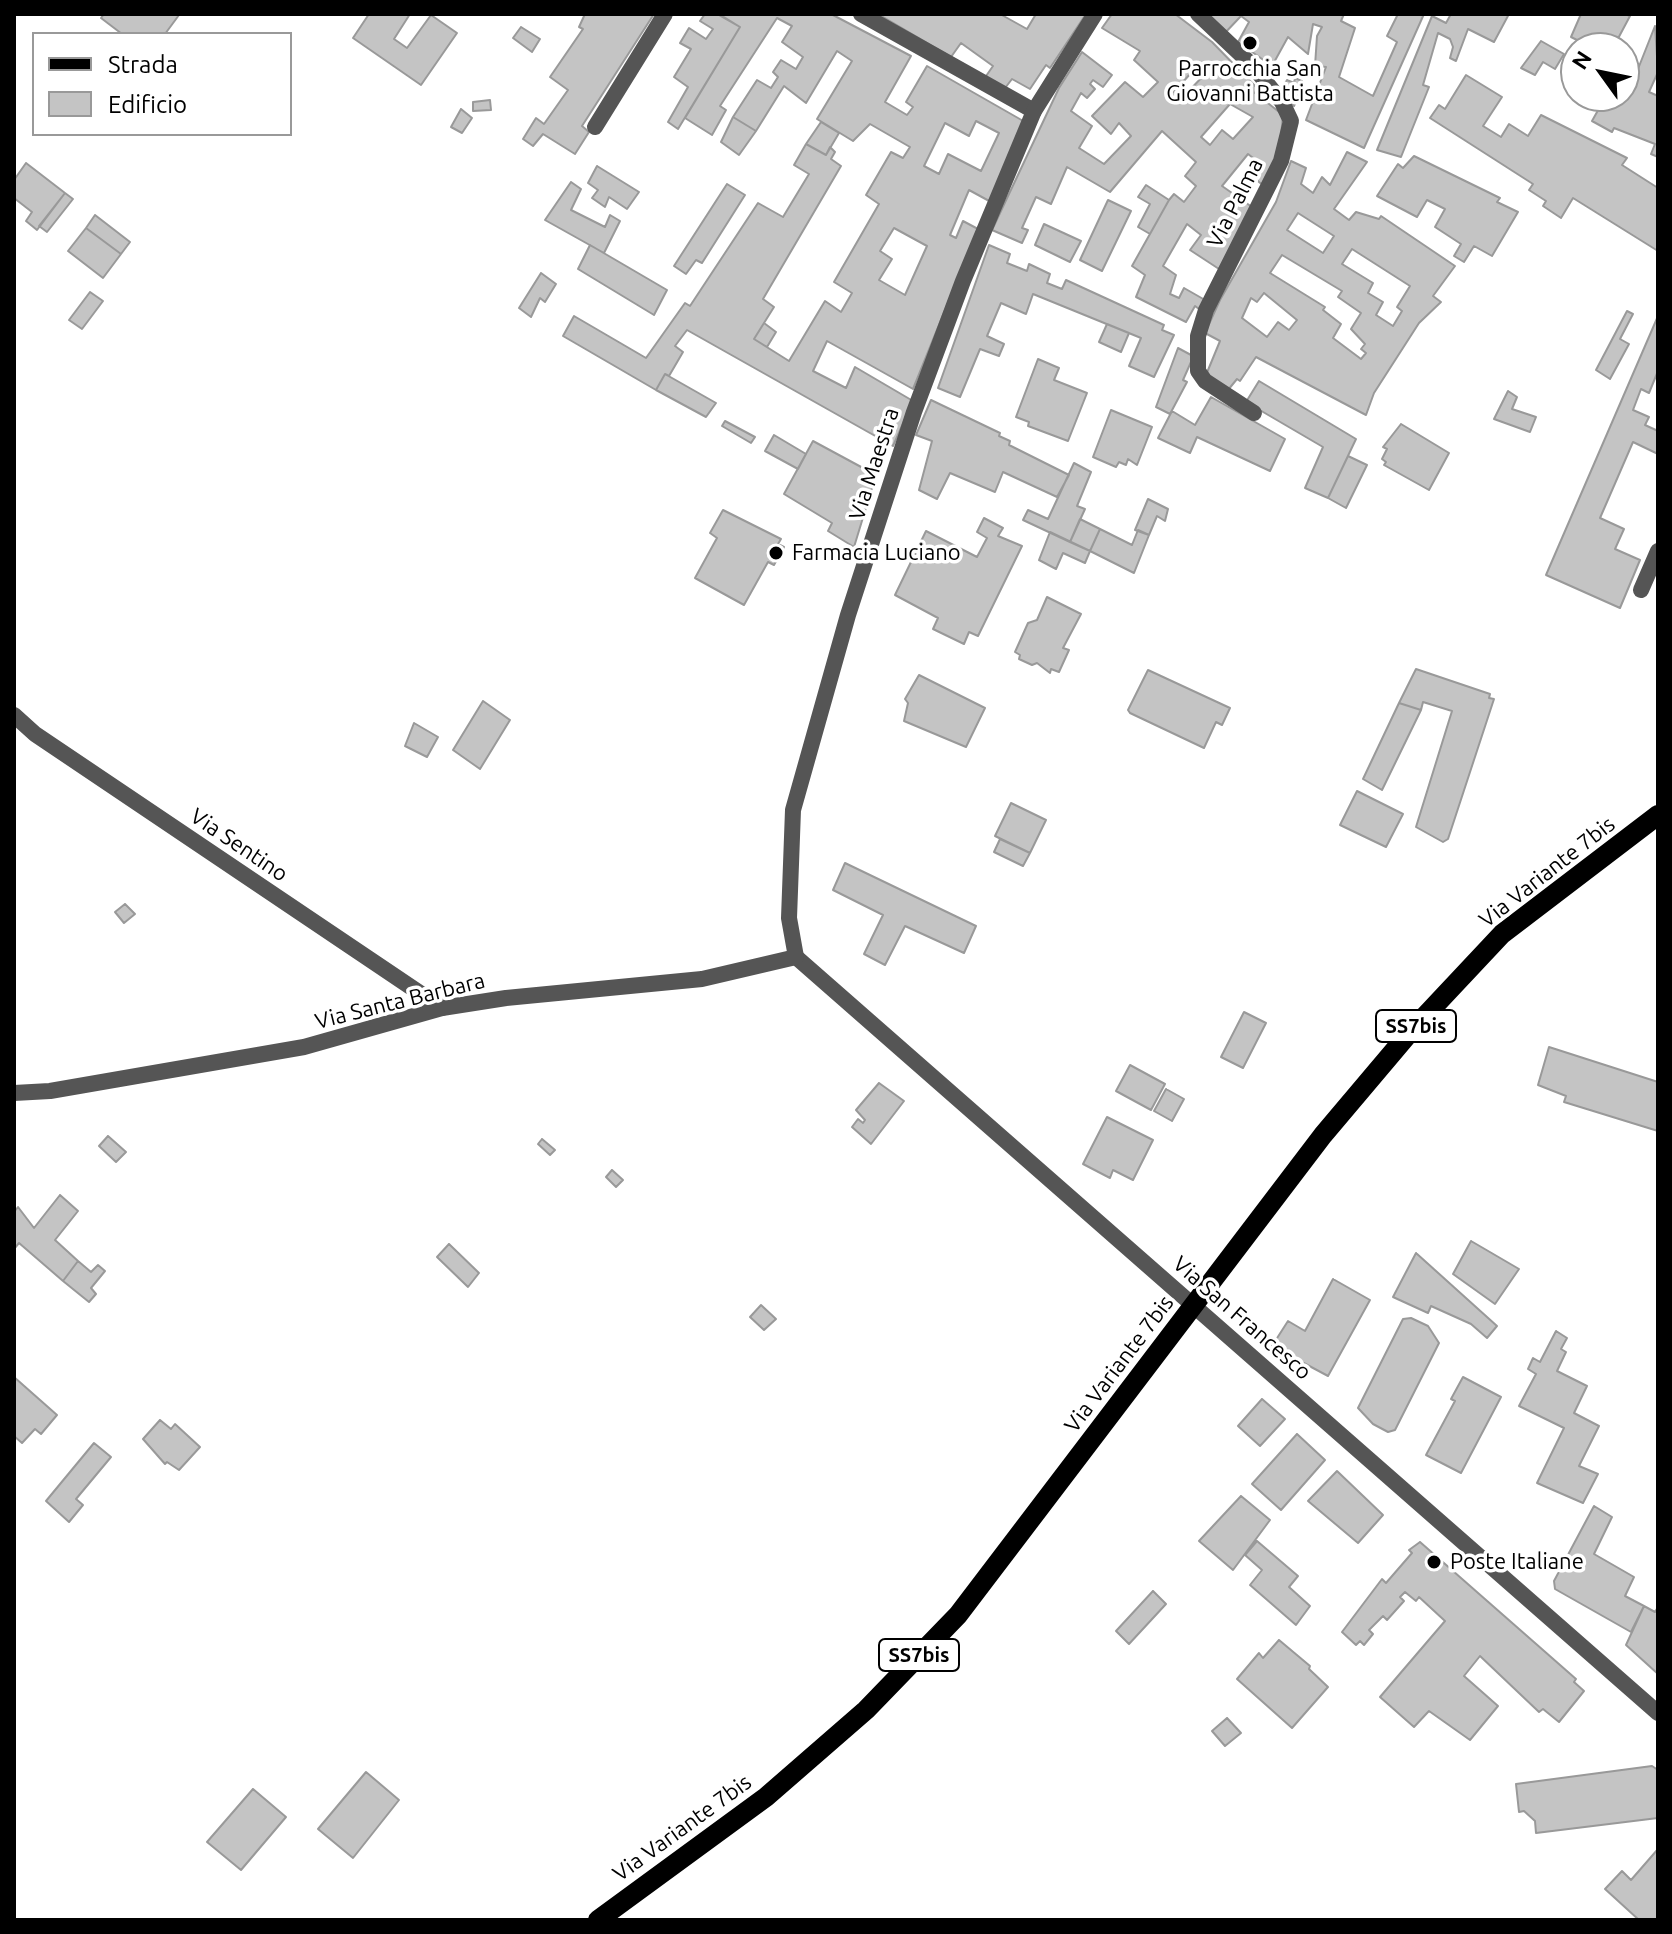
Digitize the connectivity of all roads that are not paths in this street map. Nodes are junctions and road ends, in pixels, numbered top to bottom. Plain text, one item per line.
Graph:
1 (665, 14) edge
2 (861, 14) edge
3 (1095, 14) edge
4 (1198, 14) edge
5 (1034, 111) junction
6 (595, 127) dead end
7 (1254, 413) dead end
8 (1658, 551) edge
9 (1641, 590) dead end
10 (14, 715) edge
11 (1658, 815) edge
12 (796, 957) junction
13 (442, 1008) junction
14 (14, 1093) edge
15 (1658, 1713) edge
16 (598, 1920) edge

1 - 6 street
2 - 5 street
3 - 5 street, Via Maestra
4 - 7 street, Via Palma
5 - 12 street, Via Maestra
8 - 9 street
10 - 13 street, Via Sentino
11 - 16 main road, Via Variante 7bis / SS7bis
12 - 13 street, Via Santa Barbara
12 - 15 street, Via San Francesco
13 - 14 street, Via Santa Barbara

